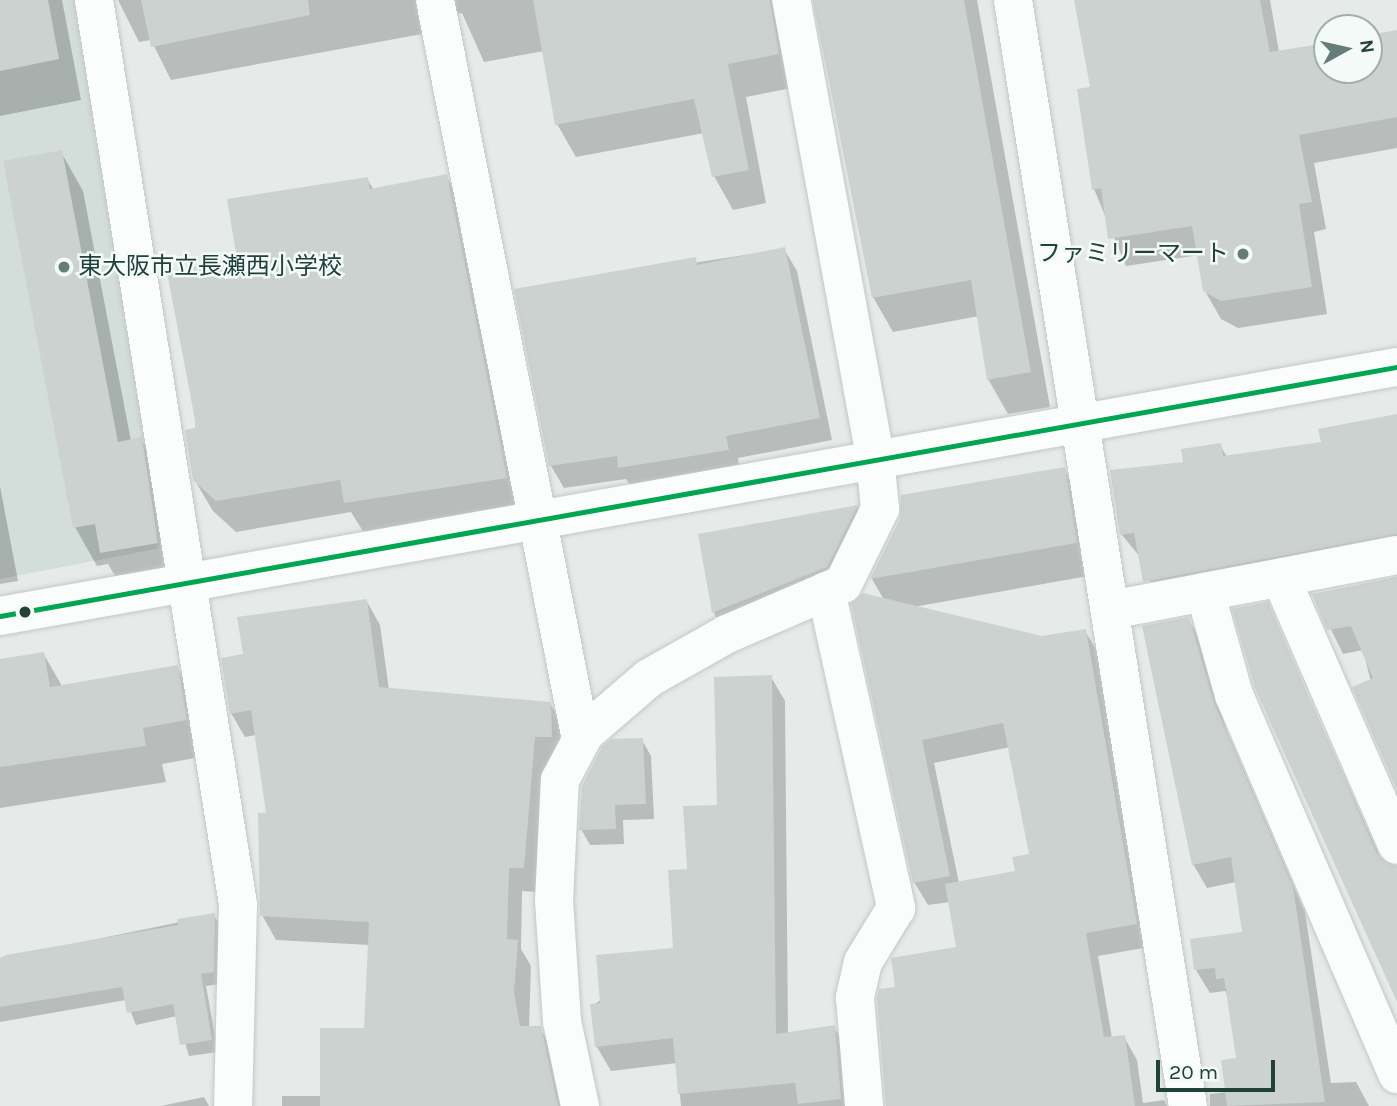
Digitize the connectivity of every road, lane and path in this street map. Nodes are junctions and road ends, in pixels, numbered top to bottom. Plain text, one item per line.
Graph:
1 (94, 0) edge
2 (435, 0) edge
3 (791, 0) edge
4 (1013, 0) edge
5 (1397, 367) edge
6 (1083, 426) junction
7 (875, 456) junction
8 (536, 517) junction
9 (1397, 555) edge
10 (1280, 578) junction
11 (189, 579) junction
12 (826, 591) junction
13 (1205, 592) junction
14 (1111, 610) junction
15 (0, 616) edge
16 (581, 740) junction
17 (1397, 845) edge
18 (1397, 1074) edge
19 (233, 1106) edge
20 (580, 1106) edge
21 (864, 1106) edge
22 (1188, 1106) edge

1 - 11 street
2 - 8 street
3 - 7 street
4 - 6 street
5 - 6 street
6 - 7 street
6 - 14 street
7 - 8 street
7 - 12 street
8 - 11 street
8 - 16 street
9 - 10 street
10 - 13 street
10 - 17 street
11 - 15 street
11 - 19 street
12 - 16 street
12 - 21 street
13 - 14 street
13 - 18 street
14 - 22 street
16 - 20 street

